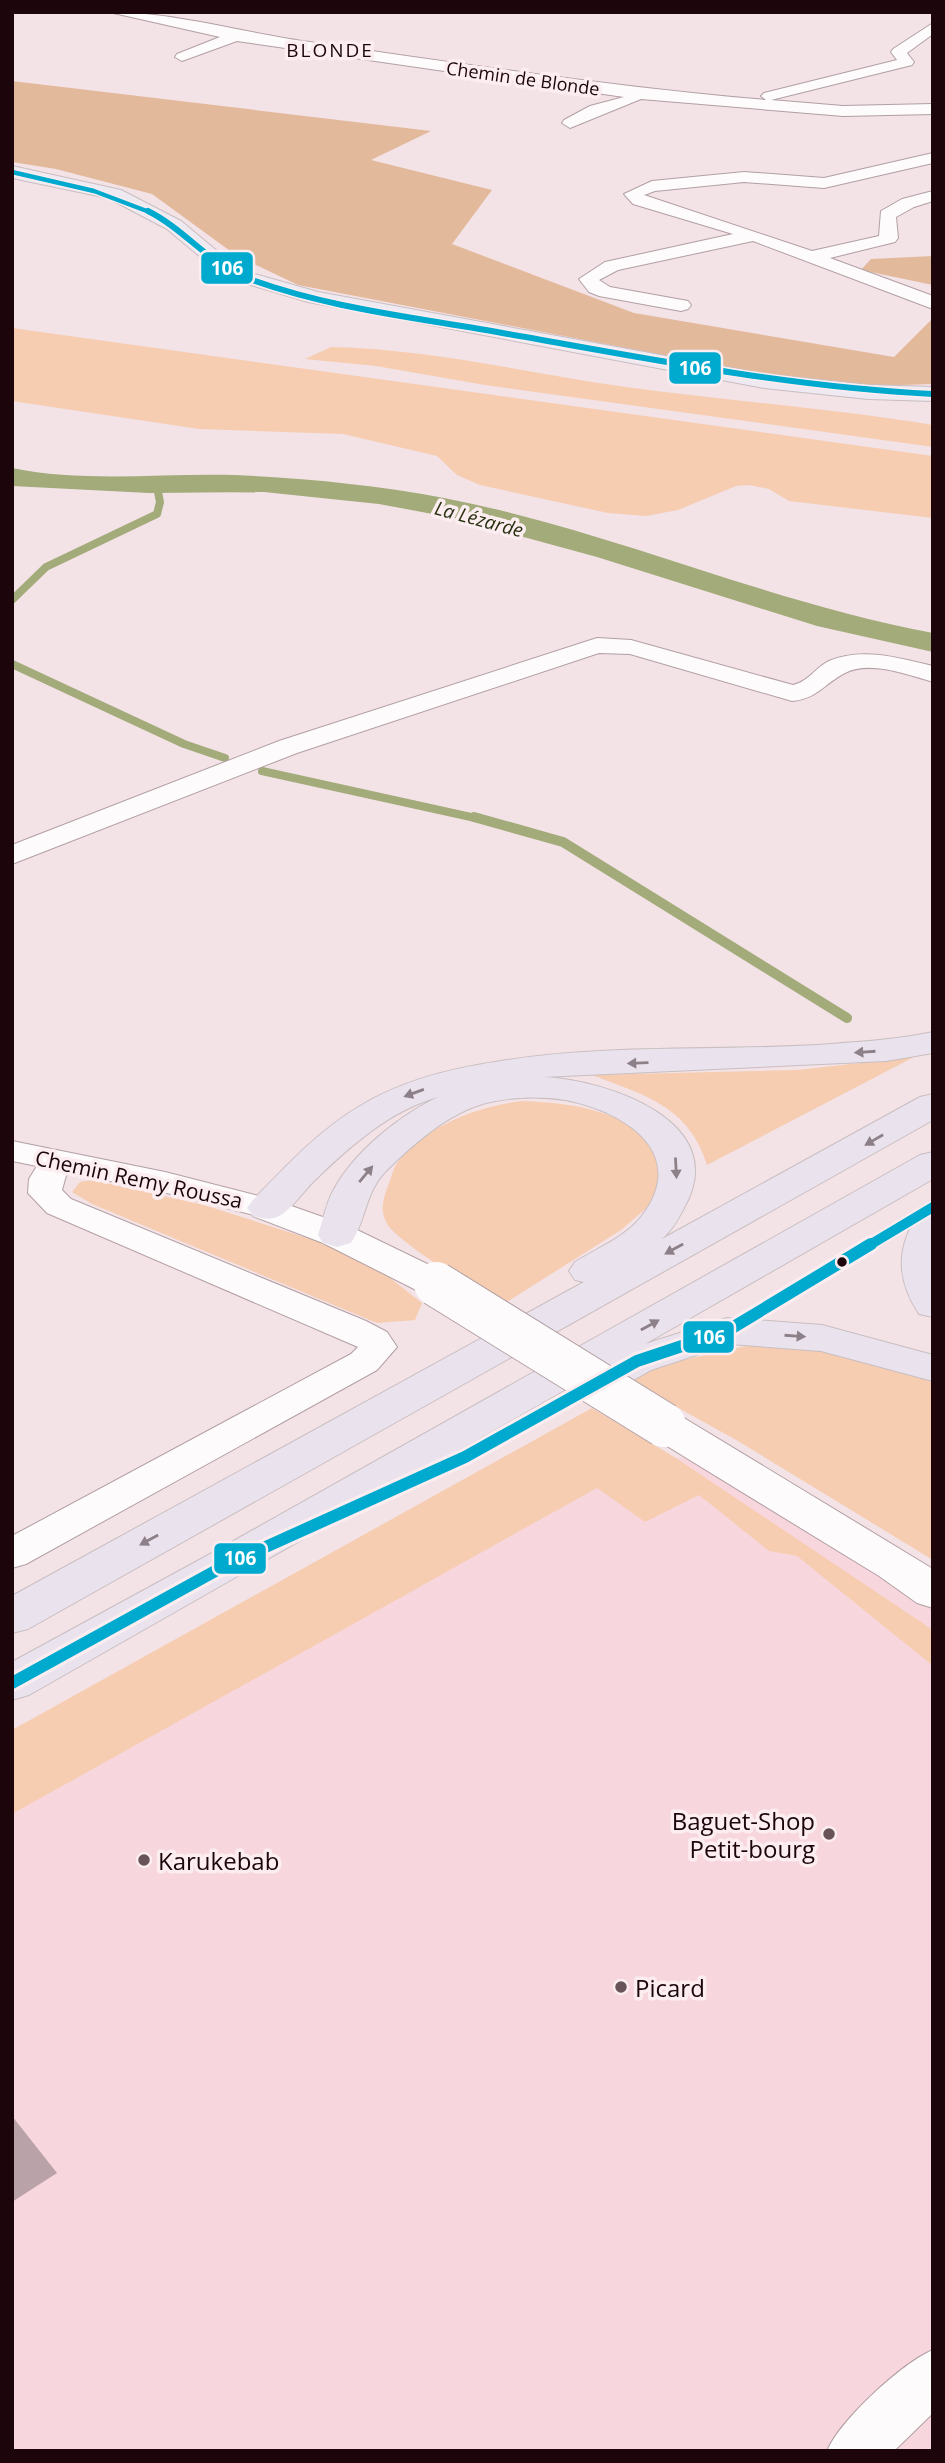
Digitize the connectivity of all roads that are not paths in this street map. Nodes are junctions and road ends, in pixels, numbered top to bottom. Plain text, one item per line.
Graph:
1 (116, 12) edge
2 (933, 27) edge
3 (236, 36) junction
4 (182, 57) dead end
5 (639, 94) junction
6 (738, 104) junction
7 (932, 109) edge
8 (569, 123) dead end
9 (933, 158) edge
10 (12, 172) edge
11 (933, 197) edge
12 (754, 235) junction
13 (813, 256) junction
14 (933, 303) edge
15 (681, 305) dead end
16 (933, 394) edge
17 (933, 674) edge
18 (12, 855) edge
19 (933, 1042) edge
20 (933, 1105) edge
21 (12, 1152) edge
22 (57, 1162) junction
23 (933, 1163) edge
24 (266, 1208) junction
25 (933, 1221) edge
26 (337, 1235) junction
27 (933, 1305) edge
28 (933, 1368) edge
29 (209, 1507) junction
30 (12, 1554) edge
31 (228, 1564) junction
32 (933, 1592) edge
33 (12, 1617) edge
34 (12, 1683) edge
35 (933, 2375) edge
36 (855, 2451) edge

1 - 3 street, Chemin de Blonde
2 - 6 street
3 - 4 street
3 - 5 street, Chemin de Blonde
5 - 6 street, Chemin de Blonde
5 - 8 street
6 - 7 street, Chemin de Blonde
9 - 12 street
10 - 16 main road
11 - 13 street
12 - 13 street
12 - 15 street
13 - 14 street
17 - 18 street
19 -> 24 highway
20 -> 29 highway
21 - 22 street, Chemin Remy Roussa
22 - 24 street, Chemin Remy Roussa
22 - 30 street
31 -> 23 highway
24 - 26 main road
25 - 27 highway
26 -> 29 highway
26 - 32 main road, bridge
31 -> 28 highway
29 -> 33 highway
31 - 34 highway
35 - 36 street

